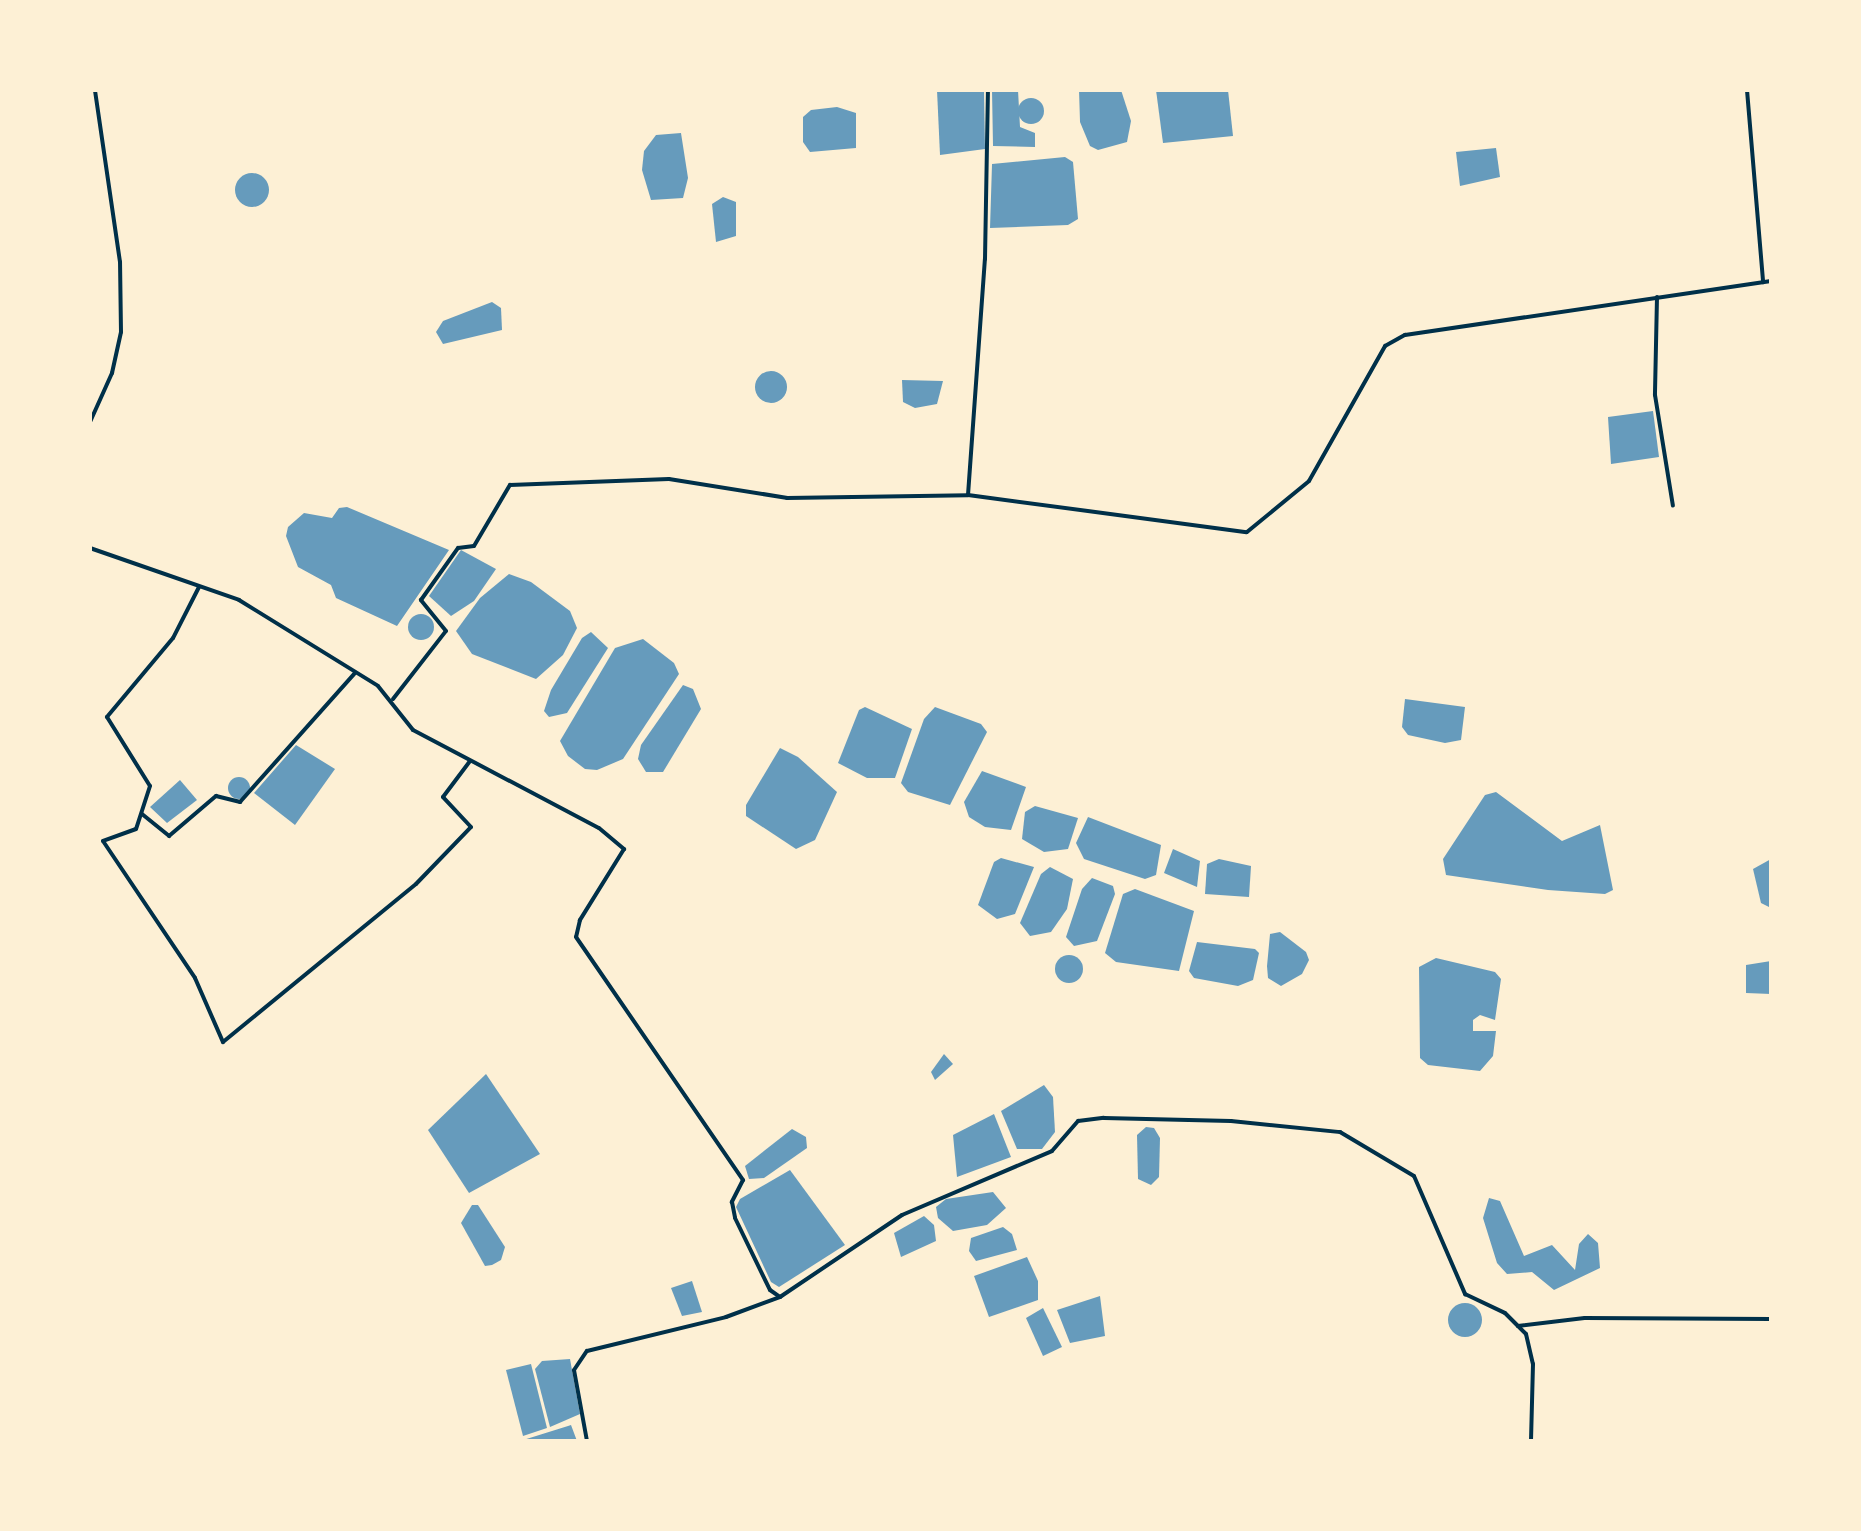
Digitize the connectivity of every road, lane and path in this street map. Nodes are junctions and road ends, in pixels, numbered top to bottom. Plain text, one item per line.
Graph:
1 (95, 90) edge
2 (988, 90) edge
3 (1747, 90) edge
4 (1771, 281) edge
5 (1763, 282) junction
6 (1657, 297) junction
7 (90, 422) edge
8 (968, 495) junction
9 (1673, 506) dead end
10 (90, 548) edge
11 (199, 587) junction
12 (355, 673) junction
13 (392, 700) junction
14 (470, 761) junction
15 (142, 814) junction
16 (780, 1297) junction
17 (1771, 1319) edge
18 (1518, 1326) junction
19 (587, 1441) edge
20 (1531, 1441) edge

1 - 7 street
2 - 8 street
3 - 5 street
4 - 5 street
5 - 6 street
6 - 8 street
6 - 9 street
8 - 13 street
10 - 11 street
11 - 12 street
11 - 15 street
12 - 13 street
12 - 15 street
13 - 14 street
14 - 15 street
14 - 16 street
16 - 18 street
16 - 19 street
17 - 18 street
18 - 20 street

